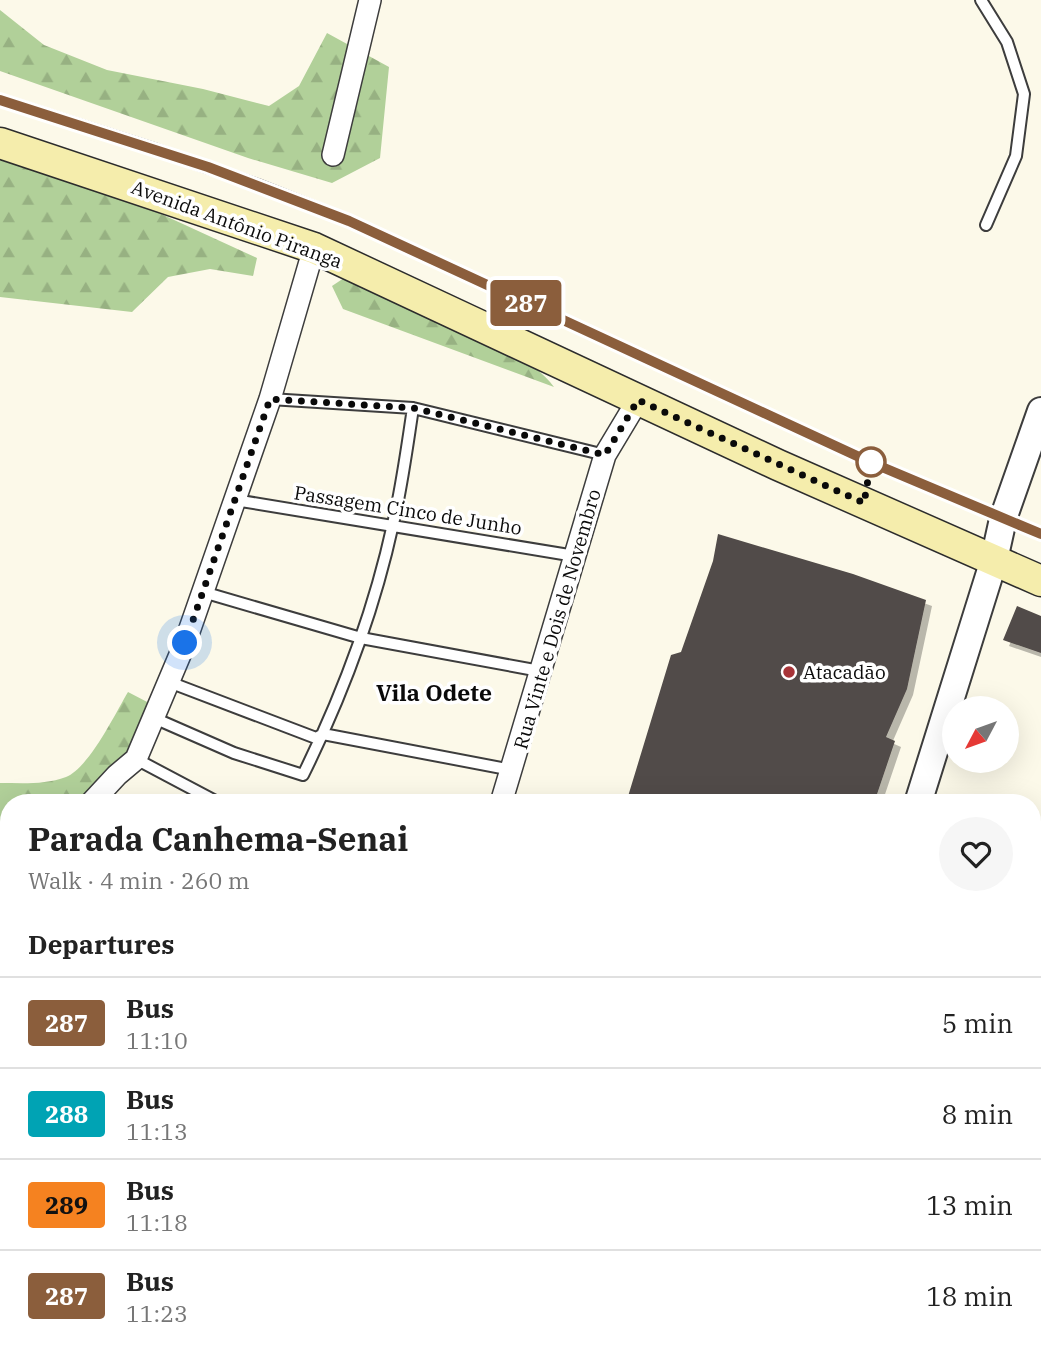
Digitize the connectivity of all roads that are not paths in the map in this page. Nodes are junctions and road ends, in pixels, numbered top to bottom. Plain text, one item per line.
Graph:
1 (370, 0) edge
2 (981, 0) edge
3 (0, 100) edge
4 (0, 143) edge
5 (333, 155) dead end
6 (986, 225) dead end
7 (314, 248) junction
8 (270, 399) junction
9 (638, 400) junction
10 (413, 408) junction
11 (1041, 411) edge
12 (605, 455) junction
13 (234, 500) junction
14 (1003, 519) junction
15 (393, 525) junction
16 (1041, 534) edge
17 (575, 556) junction
18 (994, 560) junction
19 (1041, 581) edge
20 (203, 592) junction
21 (362, 638) junction
22 (540, 671) junction
23 (169, 682) junction
24 (153, 718) junction
25 (323, 734) junction
26 (136, 759) junction
27 (512, 770) junction
28 (99, 794) edge
29 (202, 794) edge
30 (504, 794) edge
31 (921, 794) edge

1 - 5 street
2 - 6 lane
3 - 14 lane
4 - 7 main road, Avenida Antônio Piranga
7 - 8 street
7 - 9 main road, Avenida Antônio Piranga
8 - 10 lane
8 - 13 street
9 - 12 street, Rua Vinte e Dois de Novembro
9 - 18 main road, Avenida Antônio Piranga
10 - 12 lane
10 - 15 lane
11 - 14 street
12 - 17 street, Rua Vinte e Dois de Novembro
13 - 15 lane, Passagem Cinco de Junho
13 - 20 street
14 - 16 lane
14 - 18 street
15 - 17 lane, Passagem Cinco de Junho
15 - 21 lane
17 - 22 street, Rua Vinte e Dois de Novembro
18 - 19 main road, Avenida Antônio Piranga
18 - 31 street
20 - 21 lane
20 - 23 street
21 - 22 lane
21 - 25 lane
22 - 27 street, Rua Vinte e Dois de Novembro
23 - 24 street
23 - 25 lane
24 - 25 lane
24 - 26 street
25 - 27 lane
26 - 28 street
26 - 29 lane
27 - 30 street, Rua Vinte e Dois de Novembro

